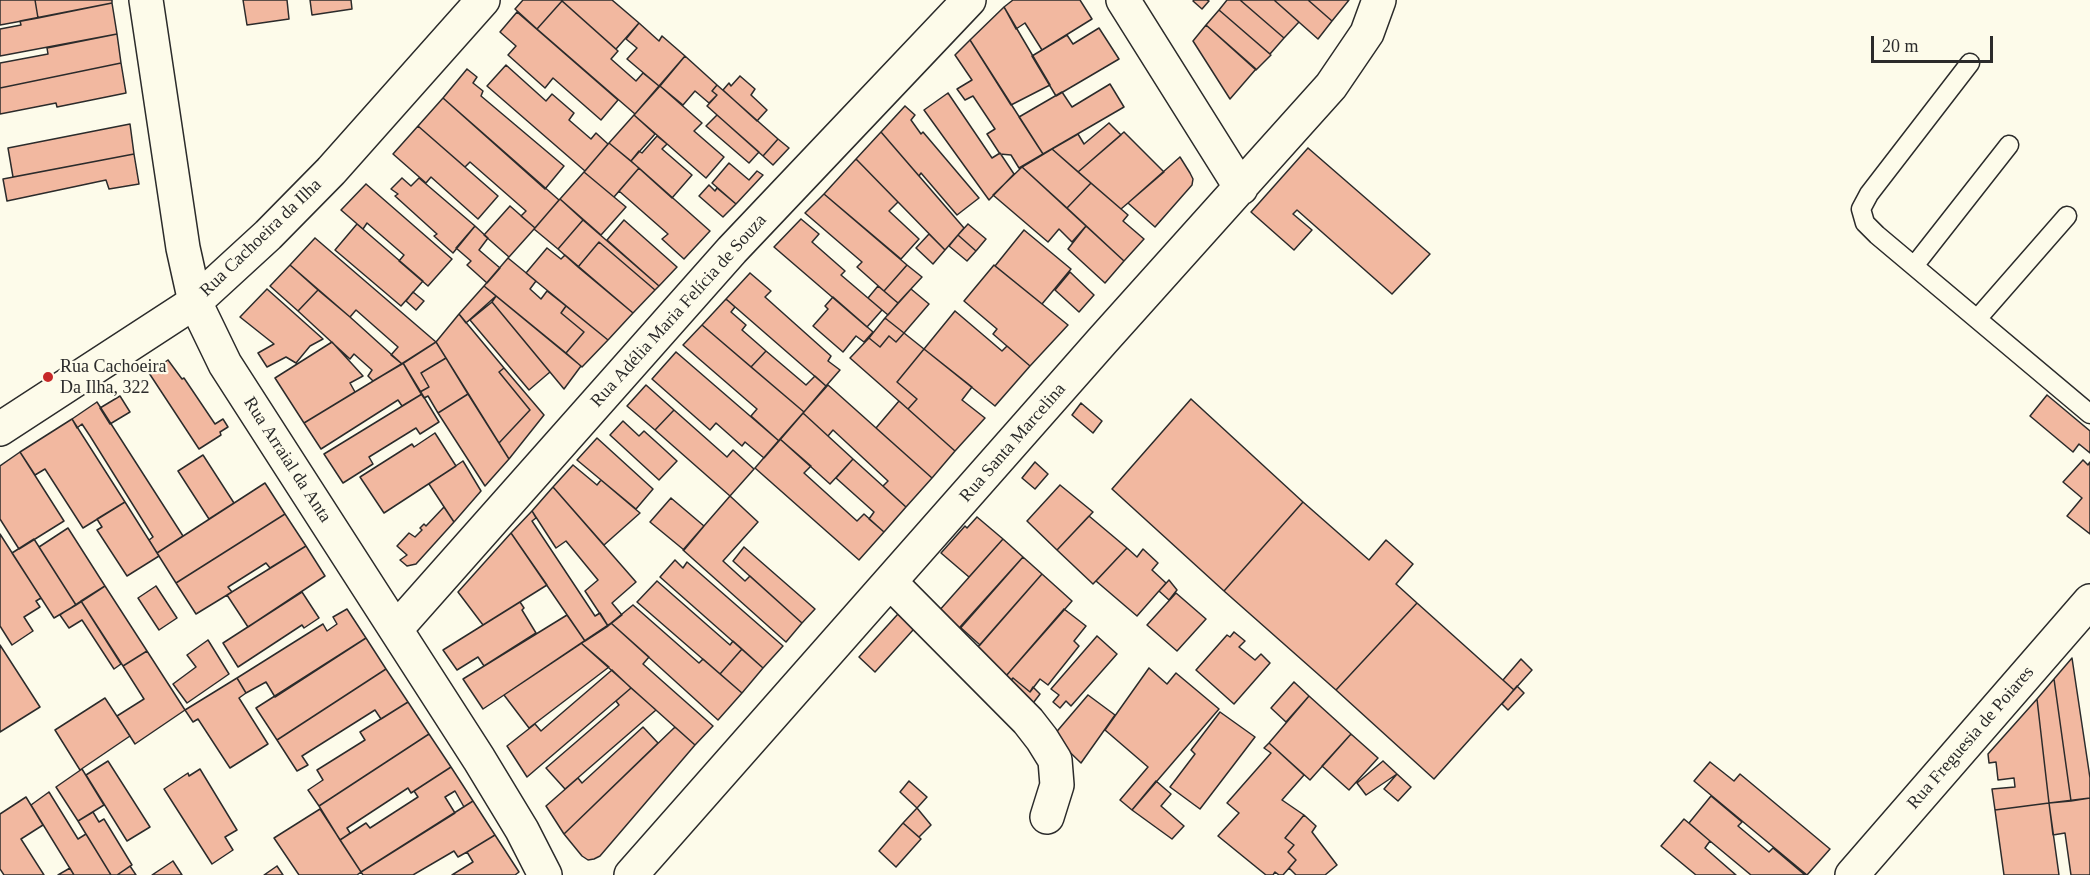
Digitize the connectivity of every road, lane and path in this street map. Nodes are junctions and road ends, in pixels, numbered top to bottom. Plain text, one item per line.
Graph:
1 (146, 0) edge
2 (483, 0) edge
3 (969, 0) edge
4 (1123, 0) edge
5 (1379, 0) edge
6 (1970, 63) dead end
7 (2009, 145) dead end
8 (1241, 188) junction
9 (2067, 216) dead end
10 (1914, 266) junction
11 (195, 302) junction
12 (1977, 319) junction
13 (2090, 414) edge
14 (0, 429) edge
15 (891, 583) junction
16 (2090, 601) edge
17 (396, 629) junction
18 (1047, 817) dead end
19 (545, 875) edge
20 (631, 875) edge
21 (1852, 875) edge

1 - 11 street, Rua Arraial da Anta
2 - 11 street, Rua Cachoeira da Ilha
3 - 17 street, Rua Adélia Maria Felícia de Souza
4 - 8 street
5 - 8 street, Rua Santa Marcelina
6 - 10 lane
7 - 10 lane
8 - 15 street, Rua Santa Marcelina
9 - 12 lane
10 - 12 lane
11 - 14 street, Rua Cachoeira da Ilha
11 - 17 street, Rua Arraial da Anta
12 - 13 lane
15 - 18 street
15 - 20 street, Rua Santa Marcelina
16 - 21 street, Rua Freguesia de Poiares
17 - 19 street, Rua Arraial da Anta

